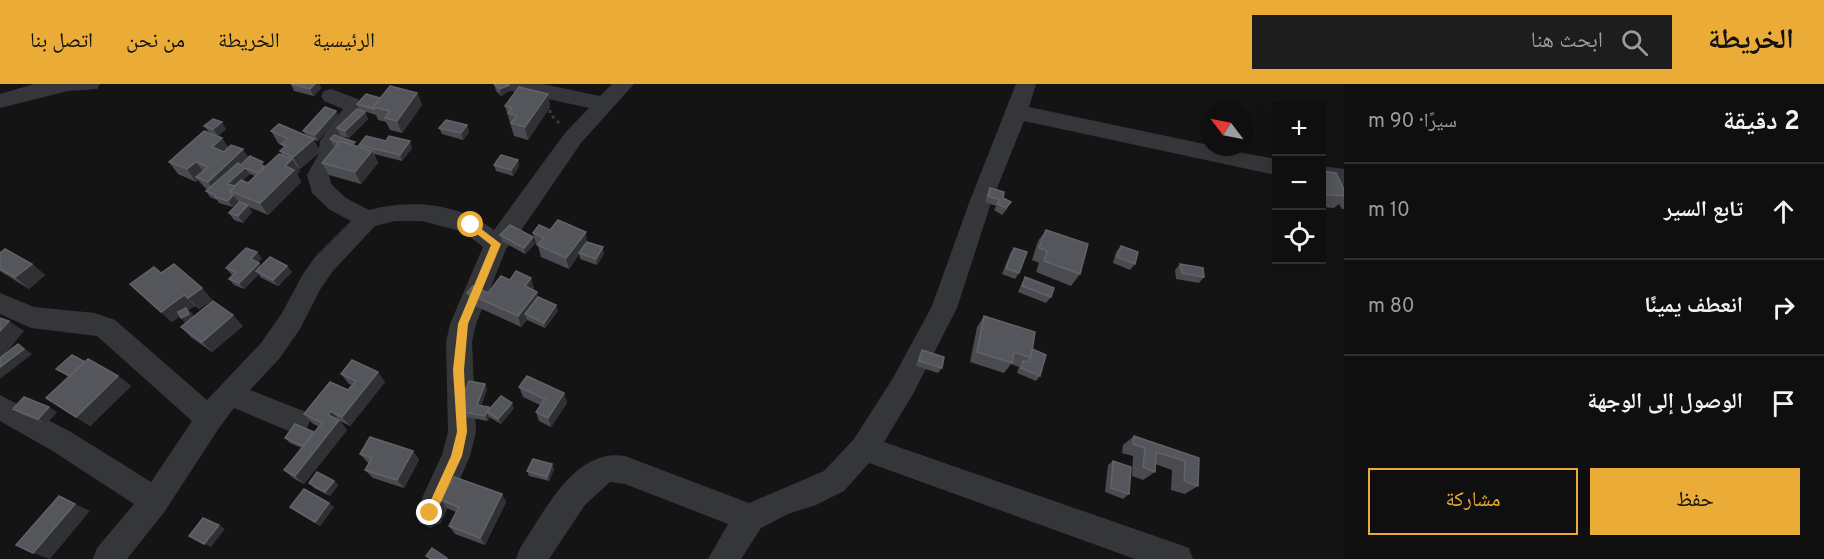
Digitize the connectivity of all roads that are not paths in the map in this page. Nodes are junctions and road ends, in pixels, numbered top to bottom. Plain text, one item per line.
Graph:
1 (64, 84) edge
2 (90, 84) edge
3 (511, 84) edge
4 (624, 84) edge
5 (1026, 84) edge
6 (331, 96) dead end
7 (0, 101) edge
8 (604, 104) junction
9 (1017, 112) junction
10 (1272, 165) edge
11 (1326, 175) edge
12 (1344, 177) edge
13 (367, 219) junction
14 (496, 244) junction
15 (0, 303) edge
16 (229, 394) junction
17 (0, 408) edge
18 (209, 419) junction
19 (297, 421) dead end
20 (864, 448) junction
21 (155, 501) junction
22 (430, 513) dead end
23 (750, 518) junction
24 (108, 559) edge
25 (531, 559) edge
26 (723, 559) edge
27 (1178, 559) edge

1 - 2 street
1 - 7 street
3 - 8 street
4 - 8 street
5 - 9 street
6 - 13 street
8 - 14 street
9 - 10 street
9 - 20 street
11 - 12 street
13 - 14 street
13 - 16 street
14 - 22 street
15 - 18 street
16 - 18 street
16 - 19 street
17 - 21 street
18 - 21 street
20 - 23 street
20 - 27 street
21 - 24 street
23 - 25 street
23 - 26 street

